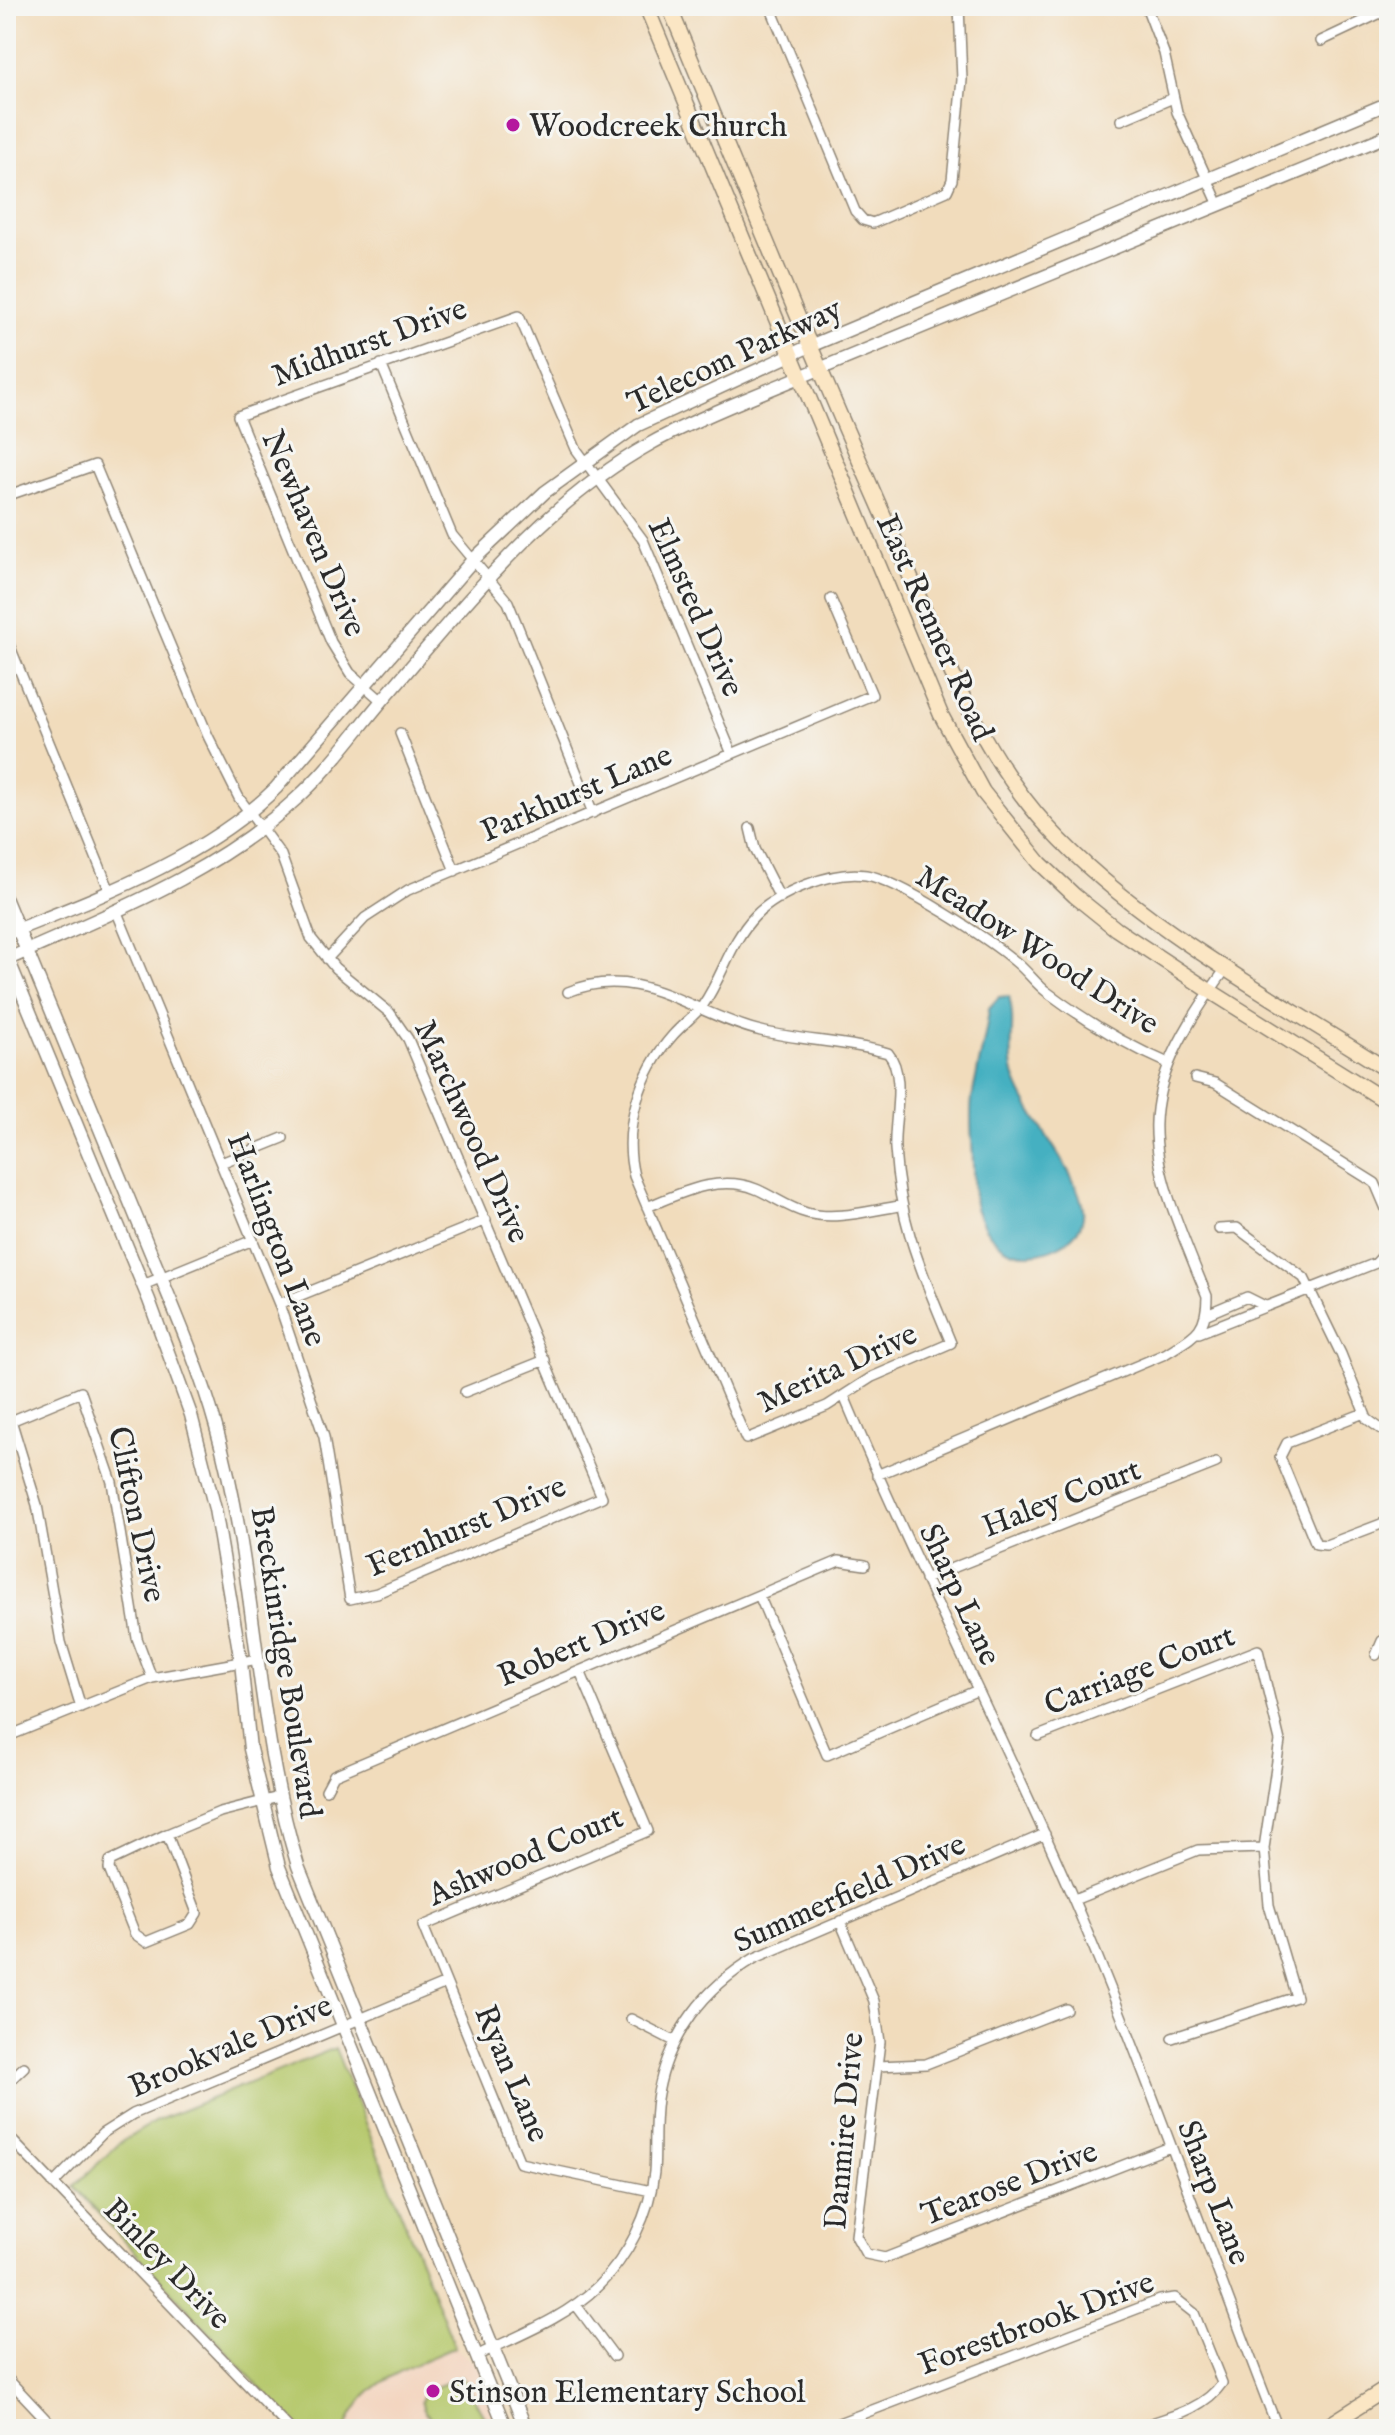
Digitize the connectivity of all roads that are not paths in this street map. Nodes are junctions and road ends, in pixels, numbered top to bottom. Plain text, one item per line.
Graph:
1 (646, 6) edge
2 (669, 6) edge
3 (770, 6) edge
4 (959, 6) edge
5 (1146, 6) edge
6 (1389, 9) edge
7 (1321, 41) dead end
8 (1173, 98) junction
9 (1389, 103) edge
10 (1121, 120) dead end
11 (1389, 135) edge
12 (1207, 179) junction
13 (1219, 205) junction
14 (519, 316) joint
15 (810, 346) junction
16 (790, 354) junction
17 (381, 364) junction
18 (819, 371) junction
19 (801, 379) junction
20 (238, 416) joint
21 (585, 462) junction
22 (598, 479) junction
23 (6, 496) edge
24 (472, 561) junction
25 (488, 577) junction
26 (831, 599) dead end
27 (6, 637) edge
28 (365, 686) junction
29 (382, 701) junction
30 (400, 733) dead end
31 (732, 754) junction
32 (250, 812) junction
33 (593, 813) junction
34 (263, 828) junction
35 (750, 828) dead end
36 (455, 871) junction
37 (109, 889) junction
38 (780, 898) junction
39 (6, 900) edge
40 (116, 910) junction
41 (12, 932) edge
42 (26, 950) junction
43 (7, 958) edge
44 (327, 959) junction
45 (1227, 967) junction
46 (1210, 991) junction
47 (568, 992) dead end
48 (700, 1009) junction
49 (1168, 1063) junction
50 (1389, 1071) edge
51 (1195, 1078) dead end
52 (1389, 1103) edge
53 (283, 1138) dead end
54 (221, 1163) junction
55 (900, 1206) junction
56 (647, 1207) junction
57 (1389, 1216) edge
58 (486, 1220) junction
59 (1219, 1229) dead end
60 (253, 1240) junction
61 (1386, 1252) edge
62 (161, 1277) junction
63 (143, 1285) junction
64 (1311, 1291) junction
65 (279, 1304) junction
66 (1265, 1306) junction
67 (1207, 1314) junction
68 (1199, 1333) junction
69 (545, 1360) junction
70 (465, 1392) dead end
71 (844, 1396) junction
72 (1364, 1413) junction
73 (9, 1421) edge
74 (1389, 1435) edge
75 (746, 1439) joint
76 (1216, 1463) dead end
77 (877, 1475) junction
78 (602, 1497) joint
79 (1389, 1521) edge
80 (865, 1565) dead end
81 (925, 1579) junction
82 (759, 1595) junction
83 (350, 1599) joint
84 (1389, 1638) edge
85 (1376, 1655) dead end
86 (258, 1659) junction
87 (241, 1662) junction
88 (580, 1671) junction
89 (152, 1678) junction
90 (978, 1690) junction
91 (81, 1707) junction
92 (6, 1719) edge
93 (10, 1736) edge
94 (1038, 1736) dead end
95 (326, 1790) dead end
96 (279, 1797) junction
97 (261, 1801) junction
98 (167, 1834) junction
99 (1045, 1834) junction
100 (1264, 1848) junction
101 (1074, 1900) junction
102 (840, 1921) junction
103 (423, 1926) joint
104 (446, 1983) junction
105 (1066, 2009) dead end
106 (360, 2018) junction
107 (631, 2019) dead end
108 (343, 2025) junction
109 (1172, 2038) dead end
110 (674, 2041) junction
111 (877, 2066) junction
112 (24, 2067) dead end
113 (6, 2084) edge
114 (6, 2134) edge
115 (1170, 2147) junction
116 (53, 2184) junction
117 (651, 2191) junction
118 (866, 2254) joint
119 (576, 2305) junction
120 (493, 2348) junction
121 (476, 2356) junction
122 (614, 2356) dead end
123 (6, 2377) edge
124 (1389, 2387) edge
125 (55, 2429) edge
126 (290, 2429) edge
127 (506, 2429) edge
128 (526, 2429) edge
129 (823, 2429) edge
130 (1134, 2429) edge
131 (1278, 2429) edge
132 (1323, 2429) edge

1 - 16 main road, East Renner Road
2 - 15 main road, East Renner Road
3 - 4 street
5 - 8 street
6 - 7 street
8 - 10 street
8 - 12 street
9 - 12 street, Telecom Parkway
11 - 13 street, Telecom Parkway
12 - 13 street
12 - 15 street, Telecom Parkway
13 - 18 street, Telecom Parkway
14 - 17 street, Midhurst Drive
14 - 21 street, Elmsted Drive
15 - 16 street, Telecom Parkway
15 - 18 main road, East Renner Road
16 - 19 main road, East Renner Road
16 - 21 street, Telecom Parkway
17 - 20 street, Midhurst Drive
17 - 24 street
18 - 19 street, Telecom Parkway
18 - 45 main road, East Renner Road
19 - 22 street, Telecom Parkway
19 - 46 main road, East Renner Road
20 - 28 street, Newhaven Drive
21 - 22 street, Elmsted Drive
21 - 24 street, Telecom Parkway
22 - 25 street, Telecom Parkway
22 - 31 street, Elmsted Drive
23 - 32 street, Marchwood Drive
24 - 25 street
24 - 28 street, Telecom Parkway
25 - 29 street, Telecom Parkway
25 - 33 street
26 - 31 street, Parkhurst Lane
27 - 37 street
28 - 29 street, Newhaven Drive
28 - 32 street, Telecom Parkway
29 - 34 street, Telecom Parkway
30 - 36 street
31 - 33 street, Parkhurst Lane
32 - 34 street, Marchwood Drive
32 - 37 street, Telecom Parkway
33 - 36 street, Parkhurst Lane
34 - 40 street, Telecom Parkway
34 - 44 street, Marchwood Drive
35 - 38 street
36 - 44 street, Parkhurst Lane
37 - 41 street, Telecom Parkway
38 - 48 street, Meadow Wood Drive
38 - 49 street, Meadow Wood Drive
39 - 41 street, Breckinridge Boulevard
40 - 42 street, Telecom Parkway
40 - 54 street, Harlington Lane
41 - 42 street, Breckinridge Boulevard
42 - 43 street, Telecom Parkway
42 - 62 street, Breckinridge Boulevard
43 - 63 street, Breckinridge Boulevard
44 - 58 street, Marchwood Drive
45 - 46 street
45 - 50 main road, East Renner Road
46 - 49 street
46 - 52 main road, East Renner Road
47 - 48 street
48 - 55 street
48 - 56 street, Meadow Wood Drive
49 - 67 street
51 - 57 street
53 - 54 street
54 - 60 street, Harlington Lane
55 - 56 street
55 - 71 street, Merita Drive
56 - 75 street, Meadow Wood Drive
58 - 65 street
58 - 69 street, Marchwood Drive
59 - 64 street
60 - 62 street
60 - 65 street, Harlington Lane
61 - 64 street
62 - 63 street
62 - 86 street, Breckinridge Boulevard
63 - 87 street, Breckinridge Boulevard
64 - 66 street
64 - 72 street
65 - 83 street, Harlington Lane
66 - 67 street
66 - 68 street
67 - 68 street
68 - 77 street
69 - 70 street
69 - 78 street, Marchwood Drive
71 - 75 street, Merita Drive
71 - 77 street, Sharp Lane
72 - 74 street
72 - 79 street
73 - 89 street, Clifton Drive
73 - 91 street
76 - 81 street, Haley Court
77 - 81 street, Sharp Lane
78 - 83 street, Fernhurst Drive
80 - 82 street, Robert Drive
81 - 90 street, Sharp Lane
82 - 88 street, Robert Drive
82 - 90 street
84 - 85 street
86 - 87 street
86 - 96 street, Breckinridge Boulevard
87 - 89 street
87 - 97 street, Breckinridge Boulevard
88 - 95 street, Robert Drive
88 - 103 street, Ashwood Court
89 - 91 street
90 - 99 street, Sharp Lane
91 - 93 street
92 - 93 street
94 - 100 street, Carriage Court
96 - 97 street
96 - 106 street, Breckinridge Boulevard
97 - 98 street
97 - 108 street, Breckinridge Boulevard
98 - 98 street
99 - 101 street, Sharp Lane
99 - 102 street, Summerfield Drive
100 - 101 street
100 - 109 street
101 - 115 street, Sharp Lane
102 - 110 street, Summerfield Drive
102 - 111 street, Danmire Drive
103 - 104 street, Ryan Lane
104 - 106 street, Brookvale Drive
104 - 117 street, Ryan Lane
105 - 111 street
106 - 108 street, Brookvale Drive
106 - 120 street, Breckinridge Boulevard
107 - 110 street
108 - 116 street, Brookvale Drive
108 - 121 street, Breckinridge Boulevard
110 - 117 street, Summerfield Drive
111 - 118 street, Danmire Drive
112 - 113 street
114 - 116 street, Binley Drive
115 - 118 street, Tearose Drive
115 - 131 street, Sharp Lane
116 - 126 street, Binley Drive
117 - 119 street, Summerfield Drive
119 - 120 street, Summerfield Drive
119 - 122 street
120 - 121 street, Summerfield Drive
120 - 128 street, Breckinridge Boulevard
121 - 127 street, Breckinridge Boulevard
123 - 125 street
124 - 132 main road
129 - 130 street, Forestbrook Drive

